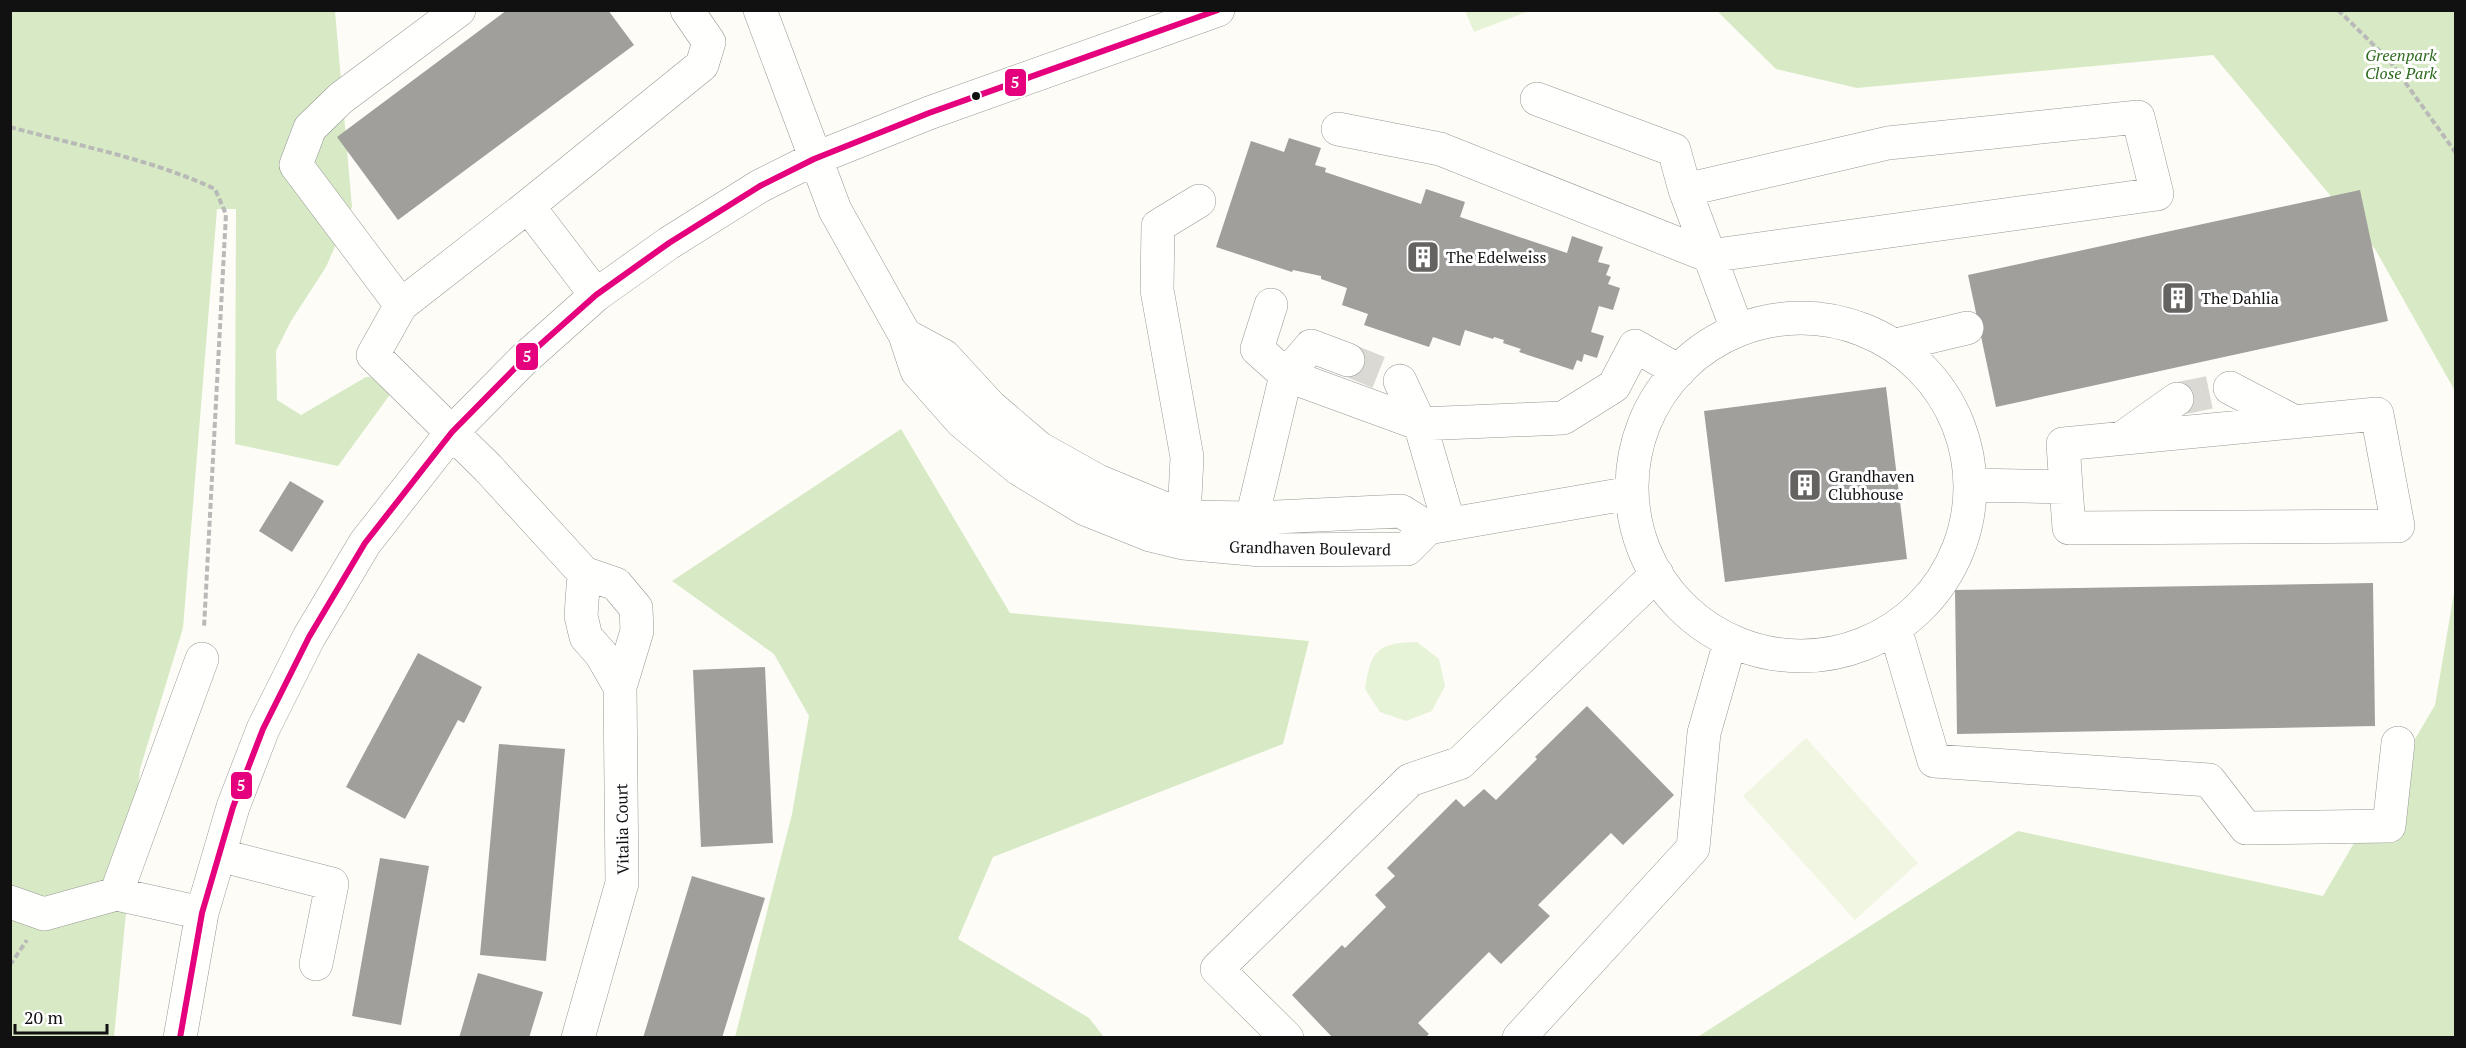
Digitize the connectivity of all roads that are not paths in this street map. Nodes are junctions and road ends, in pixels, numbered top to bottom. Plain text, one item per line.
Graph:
1 (459, 10) edge
2 (687, 10) edge
3 (760, 10) edge
4 (1218, 10) edge
5 (1537, 99) dead end
6 (1338, 129) dead end
7 (814, 159) junction
8 (1685, 190) junction
9 (1199, 201) dead end
10 (528, 206) junction
11 (1709, 256) junction
12 (596, 296) junction
13 (401, 305) junction
14 (1271, 305) dead end
15 (1967, 328) dead end
16 (1737, 329) junction
17 (1896, 345) junction
18 (1348, 360) tunnel mouth
19 (1679, 371) junction
20 (1286, 375) junction
21 (1400, 381) tunnel mouth
22 (2230, 388) tunnel mouth
23 (2177, 399) tunnel mouth
24 (2295, 422) junction
25 (1420, 424) junction
26 (452, 432) junction
27 (2121, 439) junction
28 (1971, 485) junction
29 (2066, 487) junction
30 (1631, 493) junction
31 (1252, 518) junction
32 (1439, 526) junction
33 (1184, 530) junction
34 (584, 573) junction
35 (1657, 574) junction
36 (1895, 628) junction
37 (1730, 642) junction
38 (202, 659) road end
39 (620, 687) junction
40 (2398, 744) dead end
41 (219, 855) junction
42 (116, 894) junction
43 (10, 902) edge
44 (202, 913) junction
45 (316, 964) dead end
46 (180, 1038) edge
47 (578, 1038) edge
48 (1287, 1038) edge
49 (1519, 1038) edge

1 - 13 street
2 - 10 street
3 - 7 street, Grandhaven Boulevard
4 - 7 street
5 - 8 street
6 - 11 street
7 - 12 street
7 - 33 street, Grandhaven Boulevard
8 - 11 street
8 - 11 street
9 - 33 street
10 - 12 street
10 - 13 street
11 - 16 street
12 - 26 street
13 - 26 street, Vitalia Court
14 - 20 street
15 - 17 street
16 - 17 street
16 - 19 street
17 - 28 street
18 - 20 street
19 - 25 street
19 - 30 street
20 - 25 street
20 - 31 street
21 - 25 street
22 - 24 street
23 - 27 street
24 - 27 street
24 - 29 street
25 - 32 street
26 - 34 street, Vitalia Court
26 - 41 street
27 - 29 street
28 - 29 street
28 - 36 street
30 - 32 street
30 - 35 street
31 - 32 street, Grandhaven Boulevard
31 - 33 street, Grandhaven Boulevard
32 - 33 street, Grandhaven Boulevard
34 - 39 street, Vitalia Court
34 - 39 street, Vitalia Court
35 - 37 street
35 - 48 street
36 - 37 street
36 - 40 street
37 - 49 street
38 - 42 street
39 - 47 street, Vitalia Court
41 - 44 street
41 - 45 street
42 - 43 street
42 - 44 street
44 - 46 street

